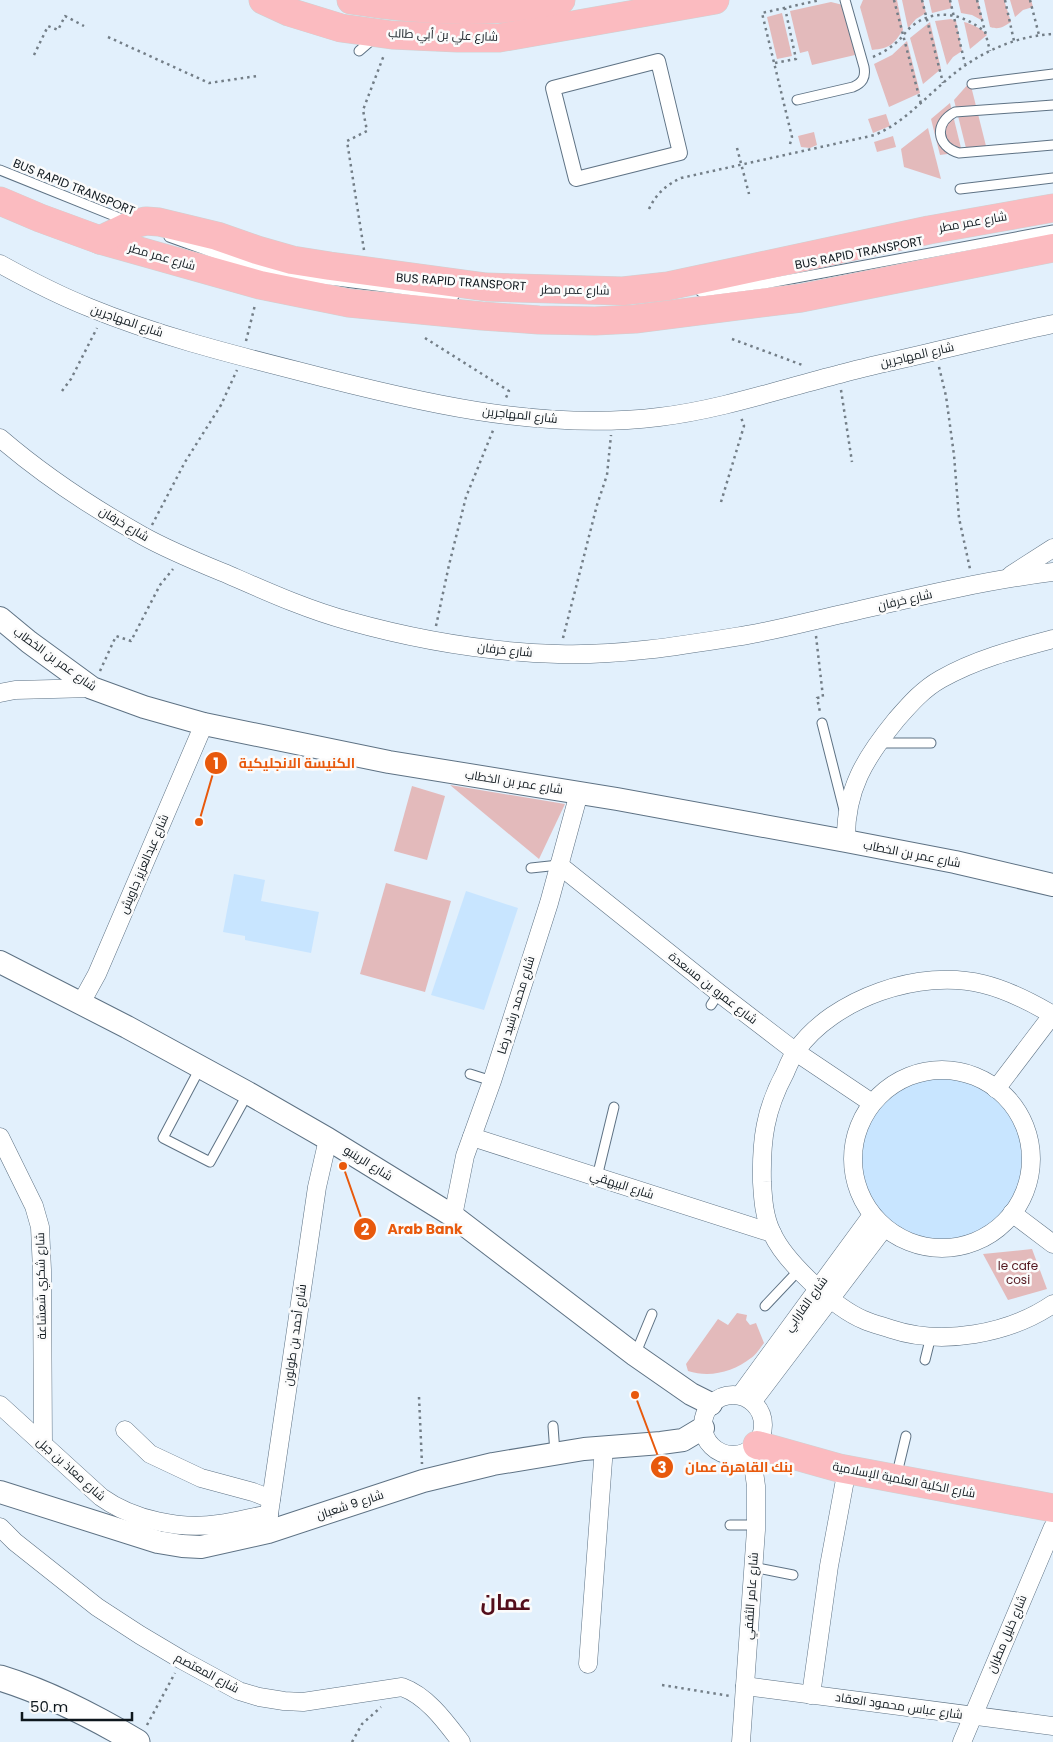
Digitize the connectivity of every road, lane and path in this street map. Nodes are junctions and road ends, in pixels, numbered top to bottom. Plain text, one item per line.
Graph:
1 (263, 0) edge
2 (351, 0) edge
3 (561, 0) edge
4 (715, 0) edge
5 (820, 0) edge
6 (845, 0) edge
7 (850, 0) edge
8 (894, 0) edge
9 (922, 0) edge
10 (950, 0) edge
11 (977, 0) edge
12 (1005, 0) edge
13 (1030, 0) edge
14 (785, 8) junction
15 (954, 16) junction
16 (926, 18) junction
17 (852, 22) junction
18 (84, 26) dead end
19 (986, 33) junction
20 (386, 34) junction
21 (1053, 34) edge
22 (903, 35) junction
23 (1039, 35) junction
24 (108, 37) dead end
25 (1014, 41) junction
26 (359, 51) dead end
27 (990, 51) junction
28 (34, 55) dead end
29 (873, 57) dead end
30 (658, 61) joint
31 (774, 64) junction
32 (965, 64) junction
33 (1053, 74) edge
34 (257, 76) dead end
35 (943, 82) junction
36 (972, 84) dead end
37 (797, 100) dead end
38 (921, 104) junction
39 (1053, 105) edge
40 (790, 144) dead end
41 (1053, 145) edge
42 (737, 148) dead end
43 (0, 170) edge
44 (1053, 178) edge
45 (960, 189) dead end
46 (749, 194) dead end
47 (0, 201) edge
48 (1053, 208) edge
49 (649, 209) dead end
50 (148, 229) junction
51 (1053, 230) edge
52 (100, 240) junction
53 (1053, 248) edge
54 (0, 264) edge
55 (368, 272) junction
56 (260, 285) junction
57 (689, 294) dead end
58 (461, 296) dead end
59 (105, 313) junction
60 (1053, 324) edge
61 (425, 338) dead end
62 (732, 339) dead end
63 (935, 351) junction
64 (242, 356) junction
65 (835, 375) junction
66 (62, 391) dead end
67 (735, 401) junction
68 (500, 413) junction
69 (613, 421) junction
70 (0, 438) edge
71 (852, 462) dead end
72 (721, 502) dead end
73 (145, 537) junction
74 (1053, 548) edge
75 (201, 564) junction
76 (1053, 572) edge
77 (1006, 578) junction
78 (973, 585) junction
79 (0, 618) edge
80 (814, 620) junction
81 (1053, 639) edge
82 (433, 641) junction
83 (559, 654) junction
84 (92, 688) junction
85 (0, 693) edge
86 (822, 723) joint
87 (204, 724) junction
88 (877, 743) junction
89 (930, 743) dead end
90 (579, 793) junction
91 (846, 818) junction
92 (846, 841) junction
93 (560, 866) junction
94 (531, 868) dead end
95 (1053, 885) edge
96 (0, 962) edge
97 (82, 1003) junction
98 (1053, 1014) edge
99 (796, 1052) junction
100 (200, 1068) junction
101 (470, 1074) dead end
102 (492, 1081) junction
103 (996, 1089) junction
104 (248, 1093) junction
105 (872, 1103) junction
106 (614, 1107) dead end
107 (472, 1137) junction
108 (328, 1139) junction
109 (1, 1140) edge
110 (597, 1177) junction
111 (1012, 1213) junction
112 (872, 1215) junction
113 (453, 1216) junction
114 (884, 1228) junction
115 (772, 1233) junction
116 (1053, 1244) edge
117 (799, 1270) junction
118 (825, 1293) junction
119 (1053, 1304) edge
120 (765, 1306) dead end
121 (652, 1314) dead end
122 (931, 1336) junction
123 (635, 1355) junction
124 (926, 1360) dead end
125 (690, 1394) junction
126 (419, 1397) dead end
127 (747, 1398) junction
128 (711, 1404) junction
129 (0, 1405) edge
130 (553, 1426) dead end
131 (703, 1428) junction
132 (125, 1430) dead end
133 (906, 1436) dead end
134 (683, 1440) junction
135 (757, 1442) junction
136 (43, 1444) junction
137 (604, 1447) junction
138 (555, 1453) junction
139 (899, 1464) junction
140 (846, 1469) junction
141 (423, 1481) junction
142 (0, 1492) edge
143 (1053, 1492) edge
144 (1053, 1508) edge
145 (269, 1515) junction
146 (730, 1525) dead end
147 (756, 1525) junction
148 (0, 1527) edge
149 (1053, 1527) edge
150 (753, 1567) junction
151 (793, 1575) dead end
152 (182, 1660) junction
153 (588, 1664) dead end
154 (0, 1678) edge
155 (662, 1686) dead end
156 (402, 1687) junction
157 (744, 1692) junction
158 (811, 1695) junction
159 (972, 1716) junction
160 (1053, 1726) edge
161 (142, 1734) edge
162 (352, 1742) edge
163 (461, 1742) edge
164 (741, 1742) edge
165 (962, 1742) edge

1 - 20 main road, شارع علي بن أبي طالب
2 - 3 main road, شارع علي بن أبي طالب
4 - 20 main road, شارع علي بن أبي طالب
5 - 14 path
6 - 17 lane
7 - 17 lane
8 - 22 path
9 - 16 path
10 - 15 path
11 - 19 path
12 - 25 path
13 - 23 path
14 - 31 path
14 - 31 path
15 - 16 path
15 - 19 path
15 - 32 path
16 - 22 path
16 - 35 path
17 - 37 lane
18 - 28 path
19 - 27 path
20 - 26 lane
20 - 55 path
21 - 23 path
22 - 29 path
22 - 38 path
23 - 25 path
24 - 34 path
25 - 27 path
27 - 32 path
30 - 30 street
31 - 40 path
32 - 35 path
33 - 36 lane
35 - 38 path
38 - 49 path
39 - 41 lane
42 - 46 path, bridge
43 - 50 lane, BUS RAPID TRANSPORT
44 - 45 lane
47 - 52 main road, شارع عمر مطر
48 - 55 main road, شارع عمر مطر
50 - 52 main road, شارع عمر مطر
50 - 55 main road, شارع عمر مطر
50 - 58 lane, BUS RAPID TRANSPORT
51 - 57 lane, BUS RAPID TRANSPORT
52 - 56 main road, شارع عمر مطر
53 - 56 main road, شارع عمر مطر
54 - 59 street, شارع المهاجرين
56 - 64 path
59 - 64 street, شارع المهاجرين
59 - 66 path
60 - 63 street, شارع المهاجرين
61 - 68 path
62 - 65 path
63 - 65 street, شارع المهاجرين
63 - 78 path
64 - 68 street, شارع المهاجرين
64 - 73 path
65 - 67 street, شارع المهاجرين
65 - 71 path
67 - 69 street, شارع المهاجرين
67 - 72 path
68 - 69 street, شارع المهاجرين
68 - 82 path
69 - 83 path
70 - 73 street, شارع خرفان
73 - 75 street, شارع خرفان
74 - 77 street
75 - 82 street, شارع خرفان
75 - 84 path
76 - 77 street, شارع خرفان
77 - 78 street, شارع خرفان
78 - 80 street, شارع خرفان
79 - 84 street, شارع عمر بن الخطاب
80 - 83 street, شارع خرفان
80 - 86 path
81 - 88 street
82 - 83 street, شارع خرفان
84 - 85 street
84 - 87 street, شارع عمر بن الخطاب
86 - 91 lane
87 - 90 street, شارع عمر بن الخطاب
87 - 97 street, شارع عبدالعزيز جاويش
88 - 89 lane
88 - 91 street
90 - 92 street, شارع عمر بن الخطاب
90 - 93 street, شارع محمد رشيد رضا
91 - 92 street
92 - 95 street, شارع عمر بن الخطاب
93 - 94 lane
93 - 99 street, شارع عمرو بن مسعدة
93 - 102 street, شارع محمد رشيد رضا
96 - 97 street, شارع الرينبو
97 - 100 street, شارع الرينبو
98 - 99 street
98 - 103 street
99 - 105 street, شارع عمرو بن مسعدة
99 - 115 street
100 - 104 street, شارع الرينبو
100 - 104 lane
101 - 102 lane
102 - 107 street, شارع محمد رشيد رضا
103 - 105 street
103 - 111 street
104 - 108 street, شارع الرينبو
105 - 112 street
106 - 110 lane
107 - 110 street, شارع البيهقي
107 - 113 street, شارع محمد رشيد رضا
108 - 113 street, شارع الرينبو
108 - 145 street, شارع أحمد بن طولون
109 - 136 street, شارع شكري شعشاعة
110 - 115 street, شارع البيهقي
111 - 114 street
111 - 116 street
112 - 114 street
112 - 118 street, شارع الفارابي
113 - 123 street, شارع الرينبو
114 - 118 street, شارع الفارابي
115 - 117 street
117 - 118 street
117 - 120 lane
118 - 122 street
118 - 127 street, شارع الفارابي
119 - 122 street
121 - 123 lane
122 - 124 lane
123 - 125 street, شارع الرينبو
125 - 128 street, شارع الرينبو
125 - 134 street
126 - 141 path
127 - 128 street
127 - 135 street
128 - 131 street
129 - 136 street, شارع معاذ بن جبل
130 - 138 lane
131 - 134 street, شارع 9 شعبان
131 - 135 street
132 - 145 street
133 - 139 lane
134 - 137 street, شارع 9 شعبان
135 - 139 main road, شارع الكلية العلمية الإسلامية
135 - 140 main road, شارع الكلية العلمية الإسلامية
135 - 147 street, شارع عامر الثقفي
136 - 145 street, شارع معاذ بن جبل
137 - 138 street, شارع 9 شعبان
137 - 153 street
138 - 141 street, شارع 9 شعبان
139 - 143 main road, شارع الكلية العلمية الإسلامية
140 - 144 main road, شارع الكلية العلمية الإسلامية
140 - 158 street
141 - 145 street, شارع 9 شعبان
142 - 145 street, شارع 9 شعبان
146 - 147 lane
147 - 150 street, شارع عامر الثقفي
148 - 152 street, شارع المعتصم
149 - 159 street, شارع خليل مطران
150 - 151 lane
150 - 157 street, شارع عامر الثقفي
152 - 156 street, شارع المعتصم
152 - 161 path
154 - 161 main road
155 - 157 path
156 - 162 path
156 - 163 street
157 - 158 street, شارع عباس محمود العقاد
157 - 164 street, شارع عامر الثقفي
158 - 159 street, شارع عباس محمود العقاد
159 - 160 street, شارع عباس محمود العقاد
159 - 165 street, شارع خليل مطران

